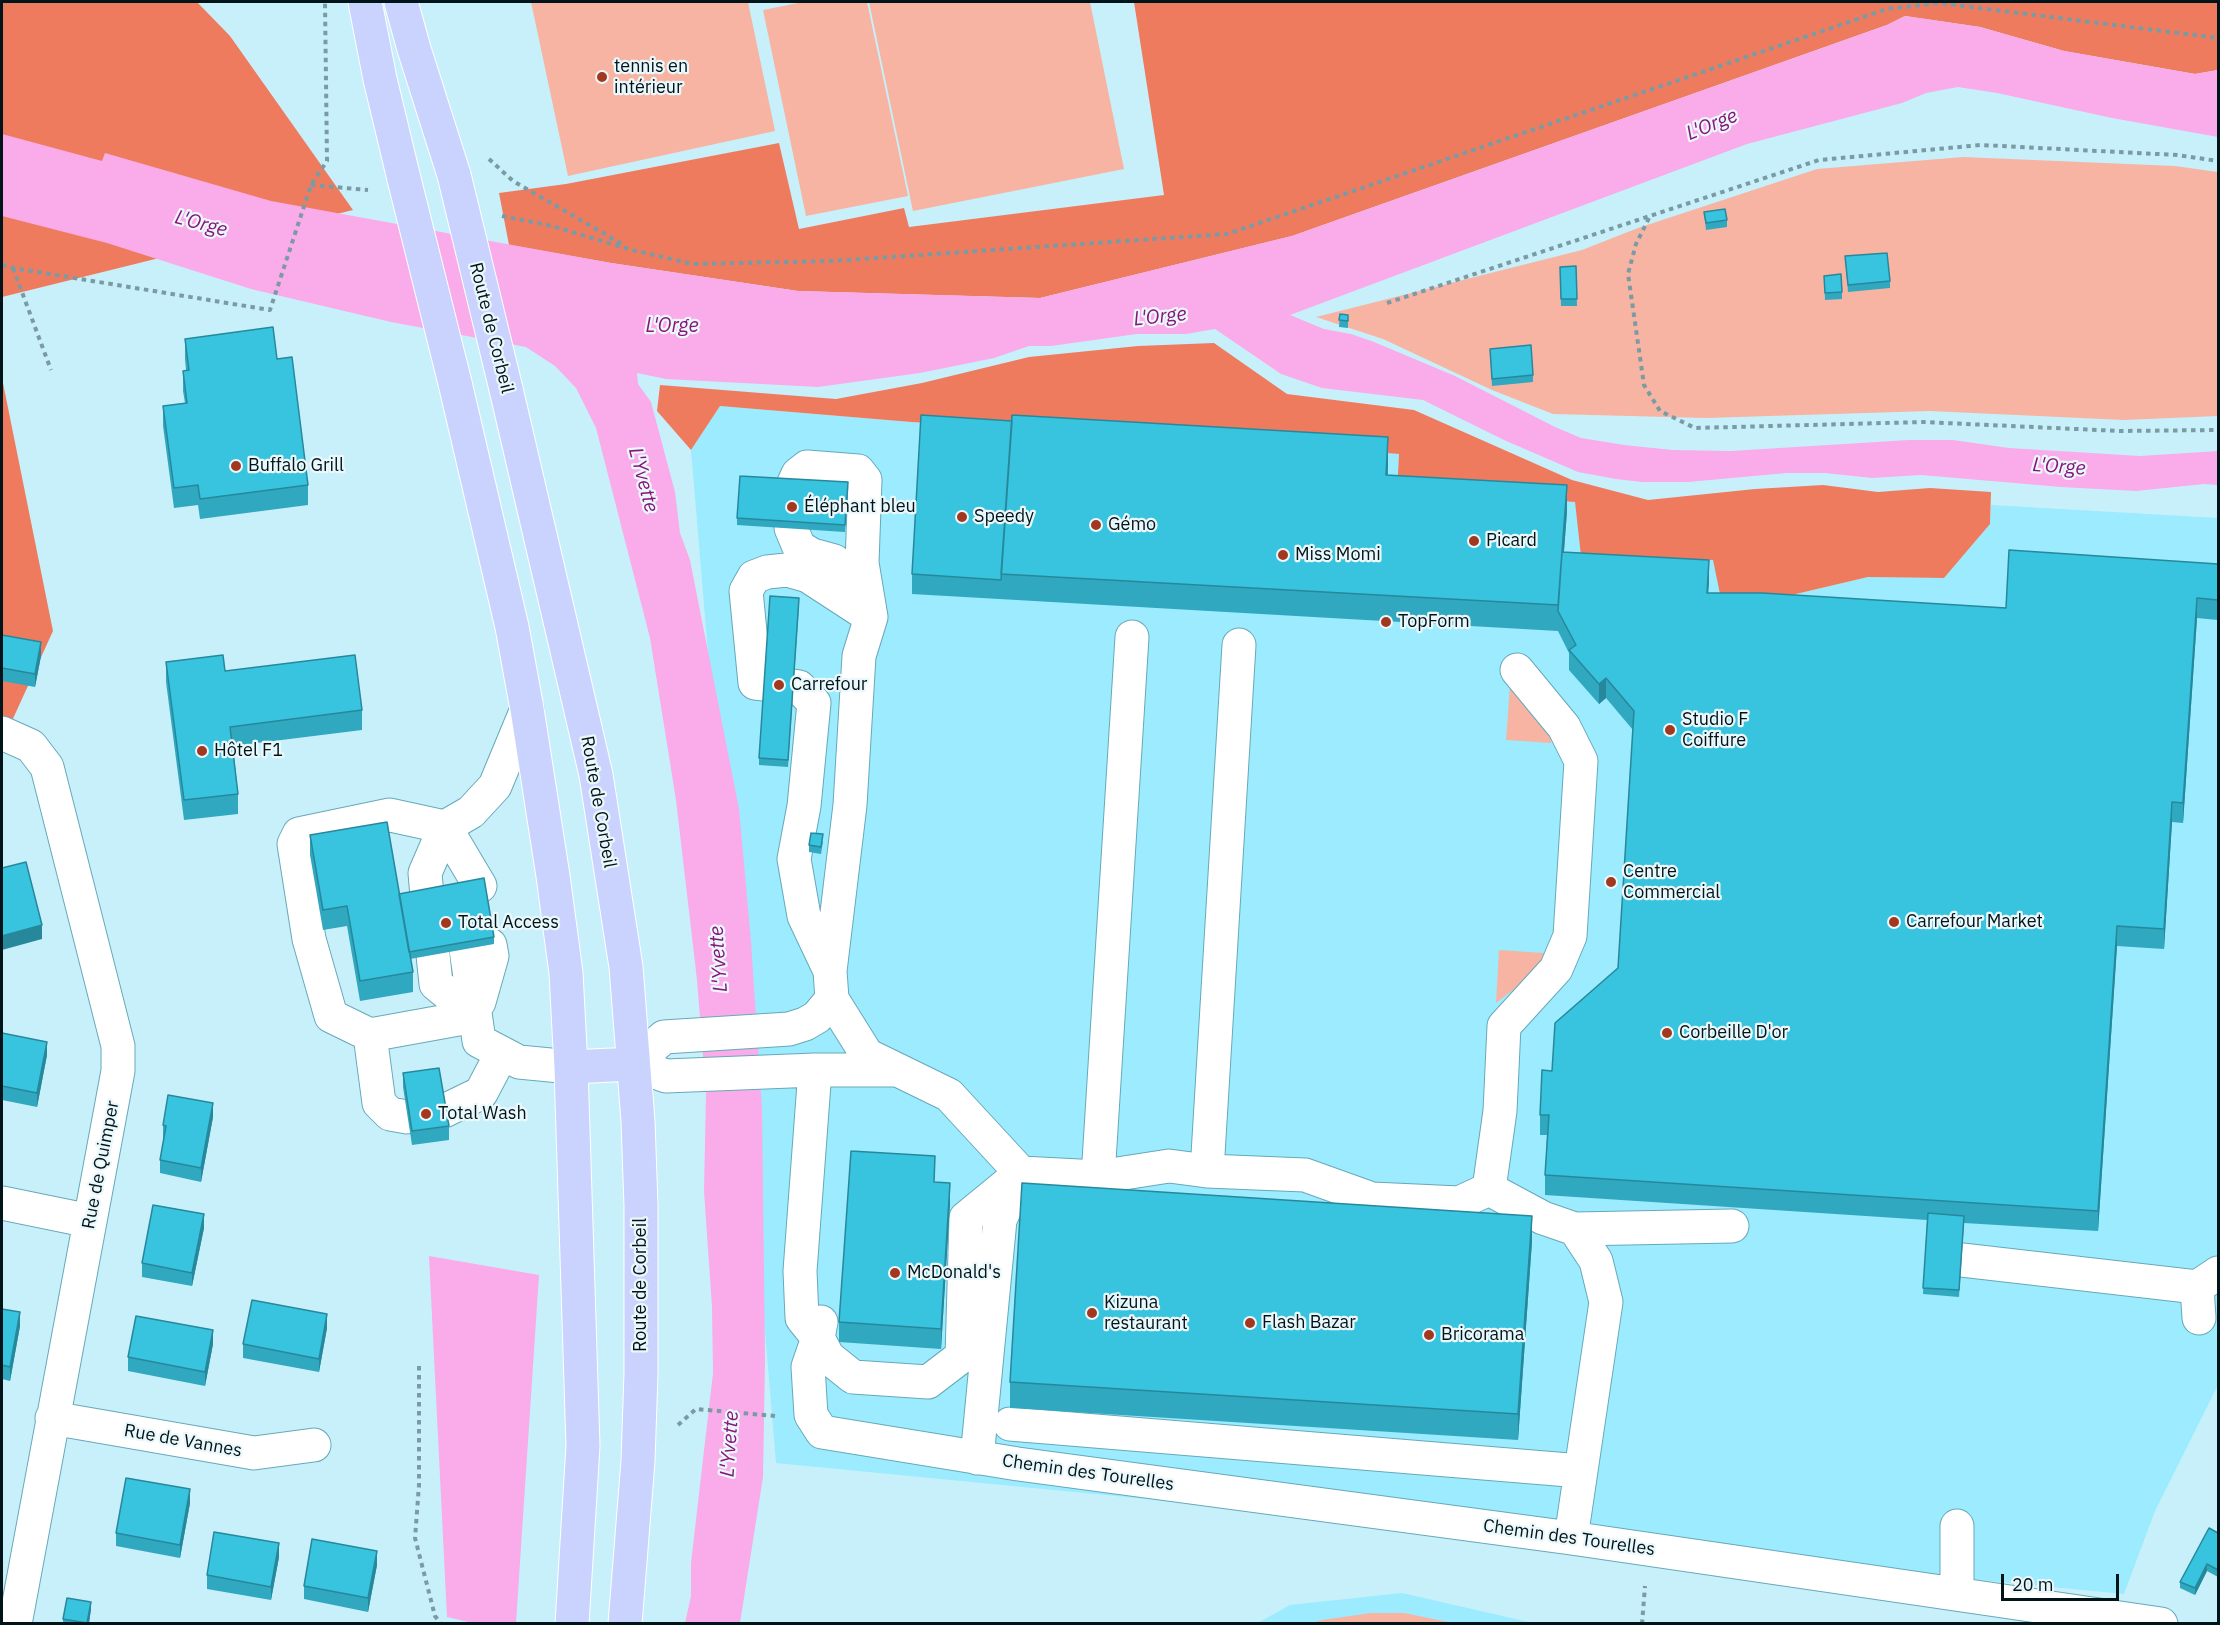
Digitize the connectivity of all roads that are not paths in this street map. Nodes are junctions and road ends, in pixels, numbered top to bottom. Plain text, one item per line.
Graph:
1 (351, 2) edge
2 (365, 2) edge
3 (401, 2) edge
4 (425, 2) edge
5 (380, 79) junction
6 (454, 174) junction
7 (793, 485) edge
8 (791, 528) edge
9 (871, 617) junction
10 (1132, 637) dead end
11 (1239, 645) dead end
12 (1516, 670) dead end
13 (527, 709) junction
14 (2, 733) edge
15 (445, 827) junction
16 (478, 947) edge
17 (434, 955) edge
18 (831, 985) junction
19 (475, 1016) junction
20 (370, 1035) junction
21 (502, 1053) junction
22 (633, 1064) junction
23 (571, 1067) junction
24 (802, 1070) junction
25 (899, 1070) junction
26 (444, 1112) edge
27 (408, 1117) edge
28 (1206, 1171) junction
29 (1022, 1173) junction
30 (1098, 1177) junction
31 (1489, 1189) junction
32 (2, 1203) edge
33 (90, 1221) junction
34 (1732, 1226) dead end
35 (1575, 1229) junction
36 (1962, 1260) edge
37 (2205, 1292) edge
38 (818, 1338) junction
39 (52, 1418) junction
40 (1010, 1424) dead end
41 (314, 1445) dead end
42 (977, 1458) junction
43 (1581, 1471) junction
44 (1957, 1526) dead end
45 (1571, 1538) junction
46 (1957, 1594) junction
47 (15, 1623) edge
48 (572, 1623) edge
49 (625, 1623) edge
50 (2161, 1623) edge

1 - 5 main road
2 - 5 main road
3 - 6 main road, Route de Corbeil
4 - 6 main road
5 - 13 main road, bridge
6 - 22 main road, Route de Corbeil, bridge
7 - 9 street
8 - 9 street
9 - 18 street
9 - 18 street
10 - 30 street
11 - 28 street
12 - 31 street
13 - 15 street
13 - 23 main road
14 - 33 street, Rue de Quimper
15 - 15 street
15 - 20 street
16 - 19 street
17 - 19 street
18 - 22 street
18 - 25 street
19 - 20 street
19 - 21 street
20 - 27 street
21 - 23 street
21 - 26 street
22 - 23 main road
22 - 24 street
22 - 49 main road, Route de Corbeil
23 - 48 main road
24 - 25 street
24 - 38 street
25 - 29 street
28 - 30 street
28 - 31 street
29 - 30 street
29 - 38 street
29 - 42 street
31 - 35 street
32 - 33 street
33 - 39 street, Rue de Quimper
34 - 35 street
35 - 43 street
36 - 37 street
38 - 42 street, Chemin des Tourelles
39 - 41 street, Rue de Vannes
39 - 47 street, Rue de Quimper
40 - 43 street
42 - 45 street, Chemin des Tourelles
43 - 45 street
44 - 46 street
45 - 46 street, Chemin des Tourelles
46 - 50 street, Chemin des Tourelles

